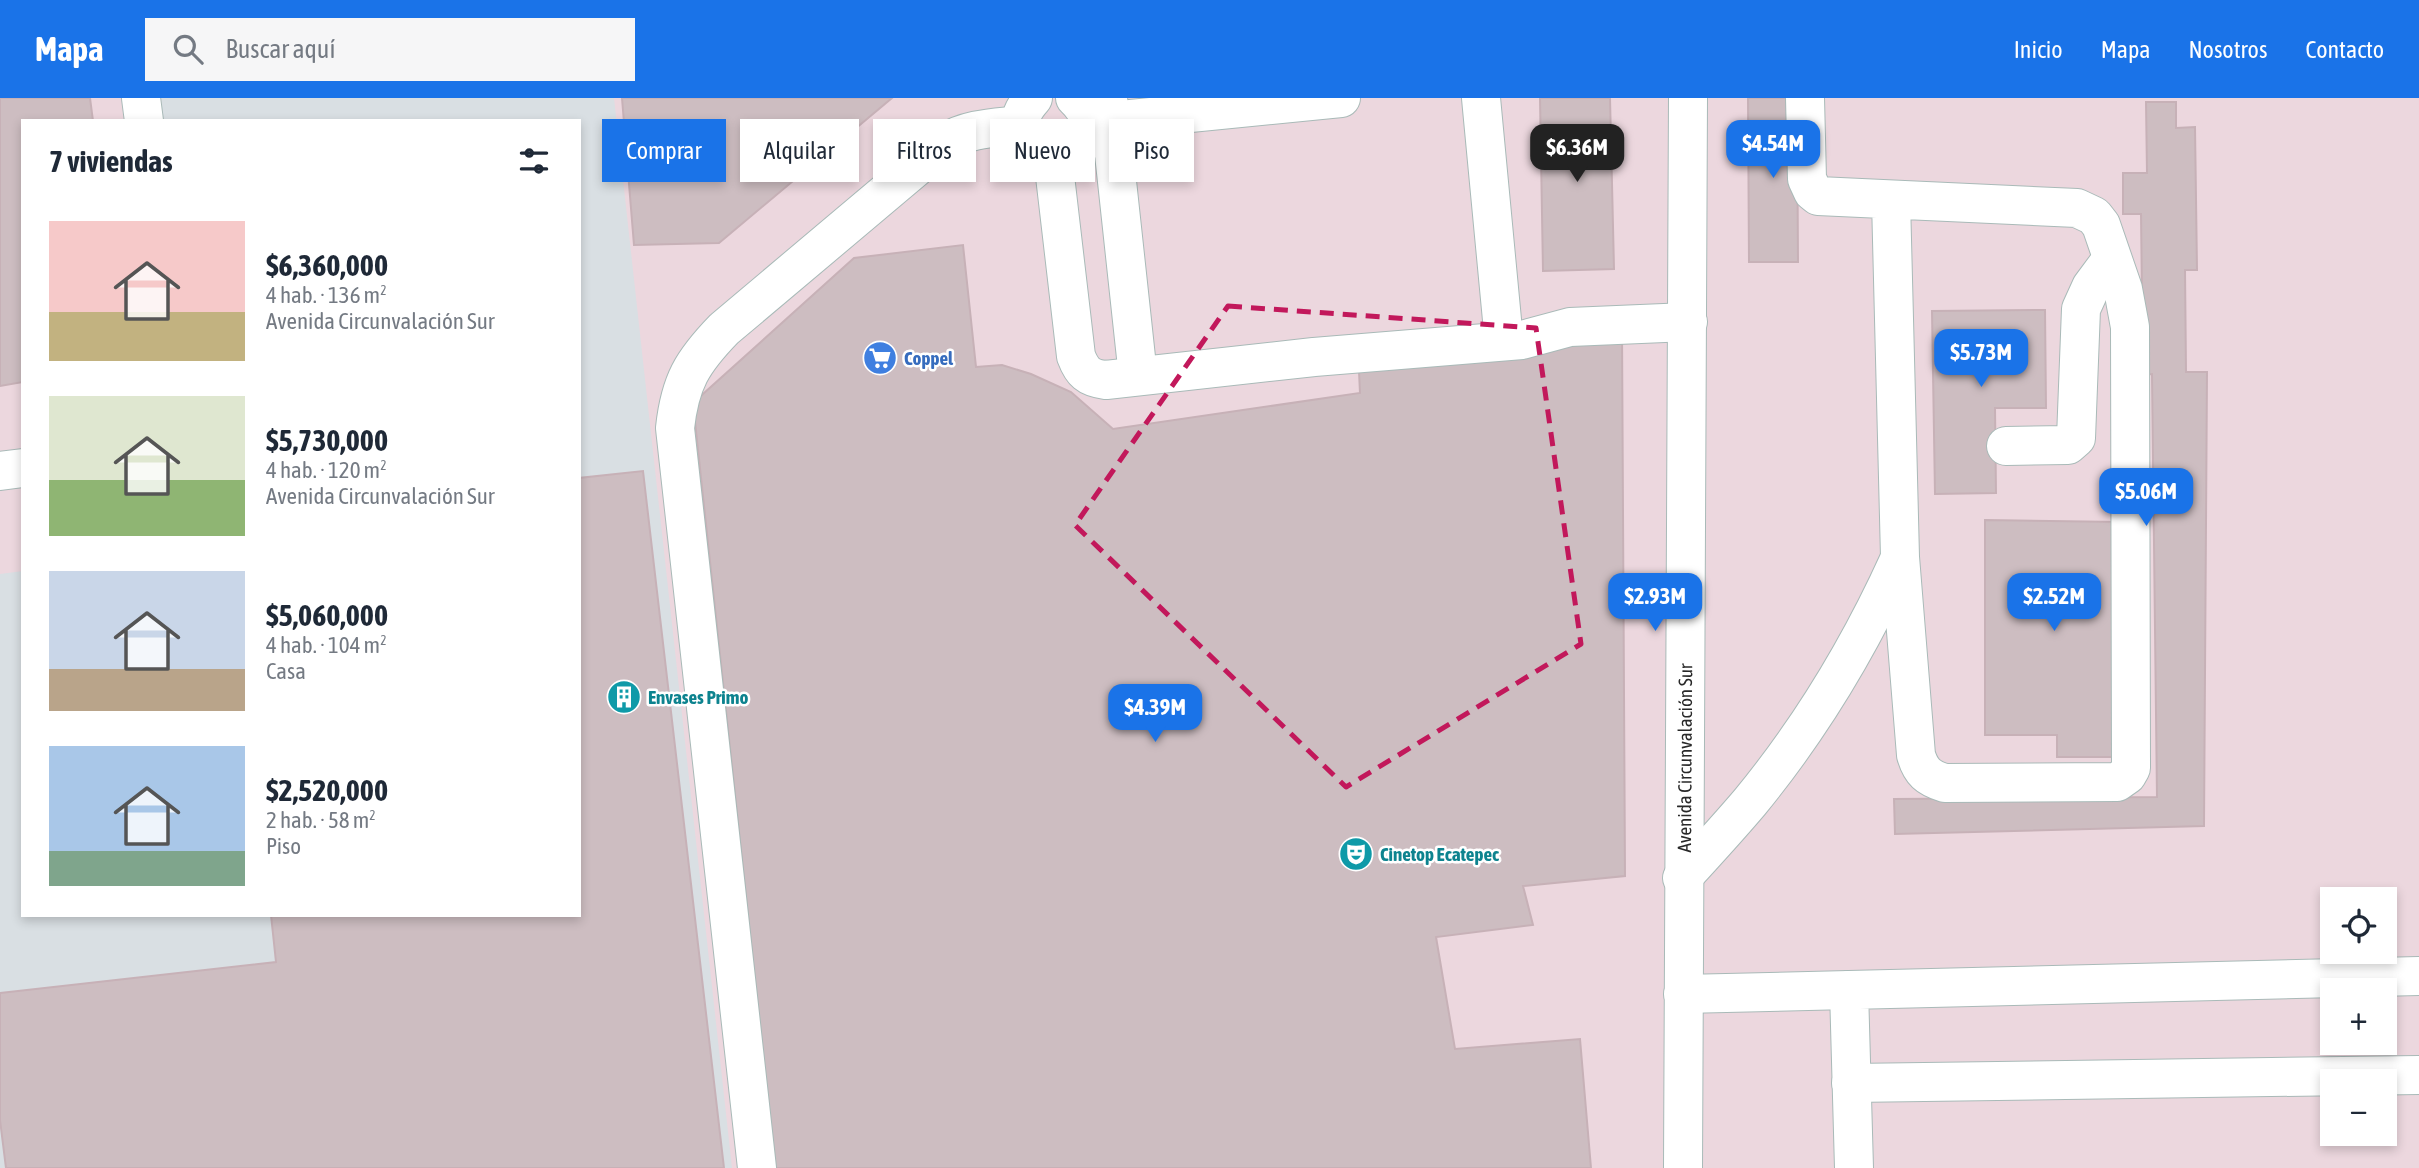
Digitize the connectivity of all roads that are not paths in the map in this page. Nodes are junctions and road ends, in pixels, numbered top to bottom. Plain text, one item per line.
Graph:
1 (141, 98) edge
2 (1341, 98) edge
3 (1481, 98) edge
4 (1688, 98) edge
5 (1805, 98) edge
6 (1096, 110) edge
7 (1027, 112) edge
8 (144, 119) edge
9 (1056, 182) edge
10 (1891, 200) junction
11 (2111, 260) junction
12 (1688, 323) junction
13 (1504, 341) junction
14 (1138, 376) junction
15 (2006, 446) dead end
16 (21, 468) edge
17 (0, 471) edge
18 (1900, 557) junction
19 (1682, 878) junction
20 (2419, 976) edge
21 (1849, 990) junction
22 (1683, 994) junction
23 (2419, 1075) edge
24 (1851, 1083) junction
25 (757, 1168) edge
26 (1683, 1168) edge
27 (1854, 1168) edge

1 - 8 street
2 - 6 street
3 - 13 street
4 - 12 street, Avenida Circunvalación Sur
5 - 10 street
6 - 14 street
7 - 25 street
9 - 14 street
10 - 11 street
10 - 18 street
11 - 15 street
11 - 18 street
12 - 13 street
12 - 19 street, Avenida Circunvalación Sur
13 - 14 street
16 - 17 street
18 - 19 street
19 - 22 street, Avenida Circunvalación Sur
20 - 21 street
21 - 22 street
21 - 24 street
22 - 26 street, Avenida Circunvalación Sur
23 - 24 street
24 - 27 street

